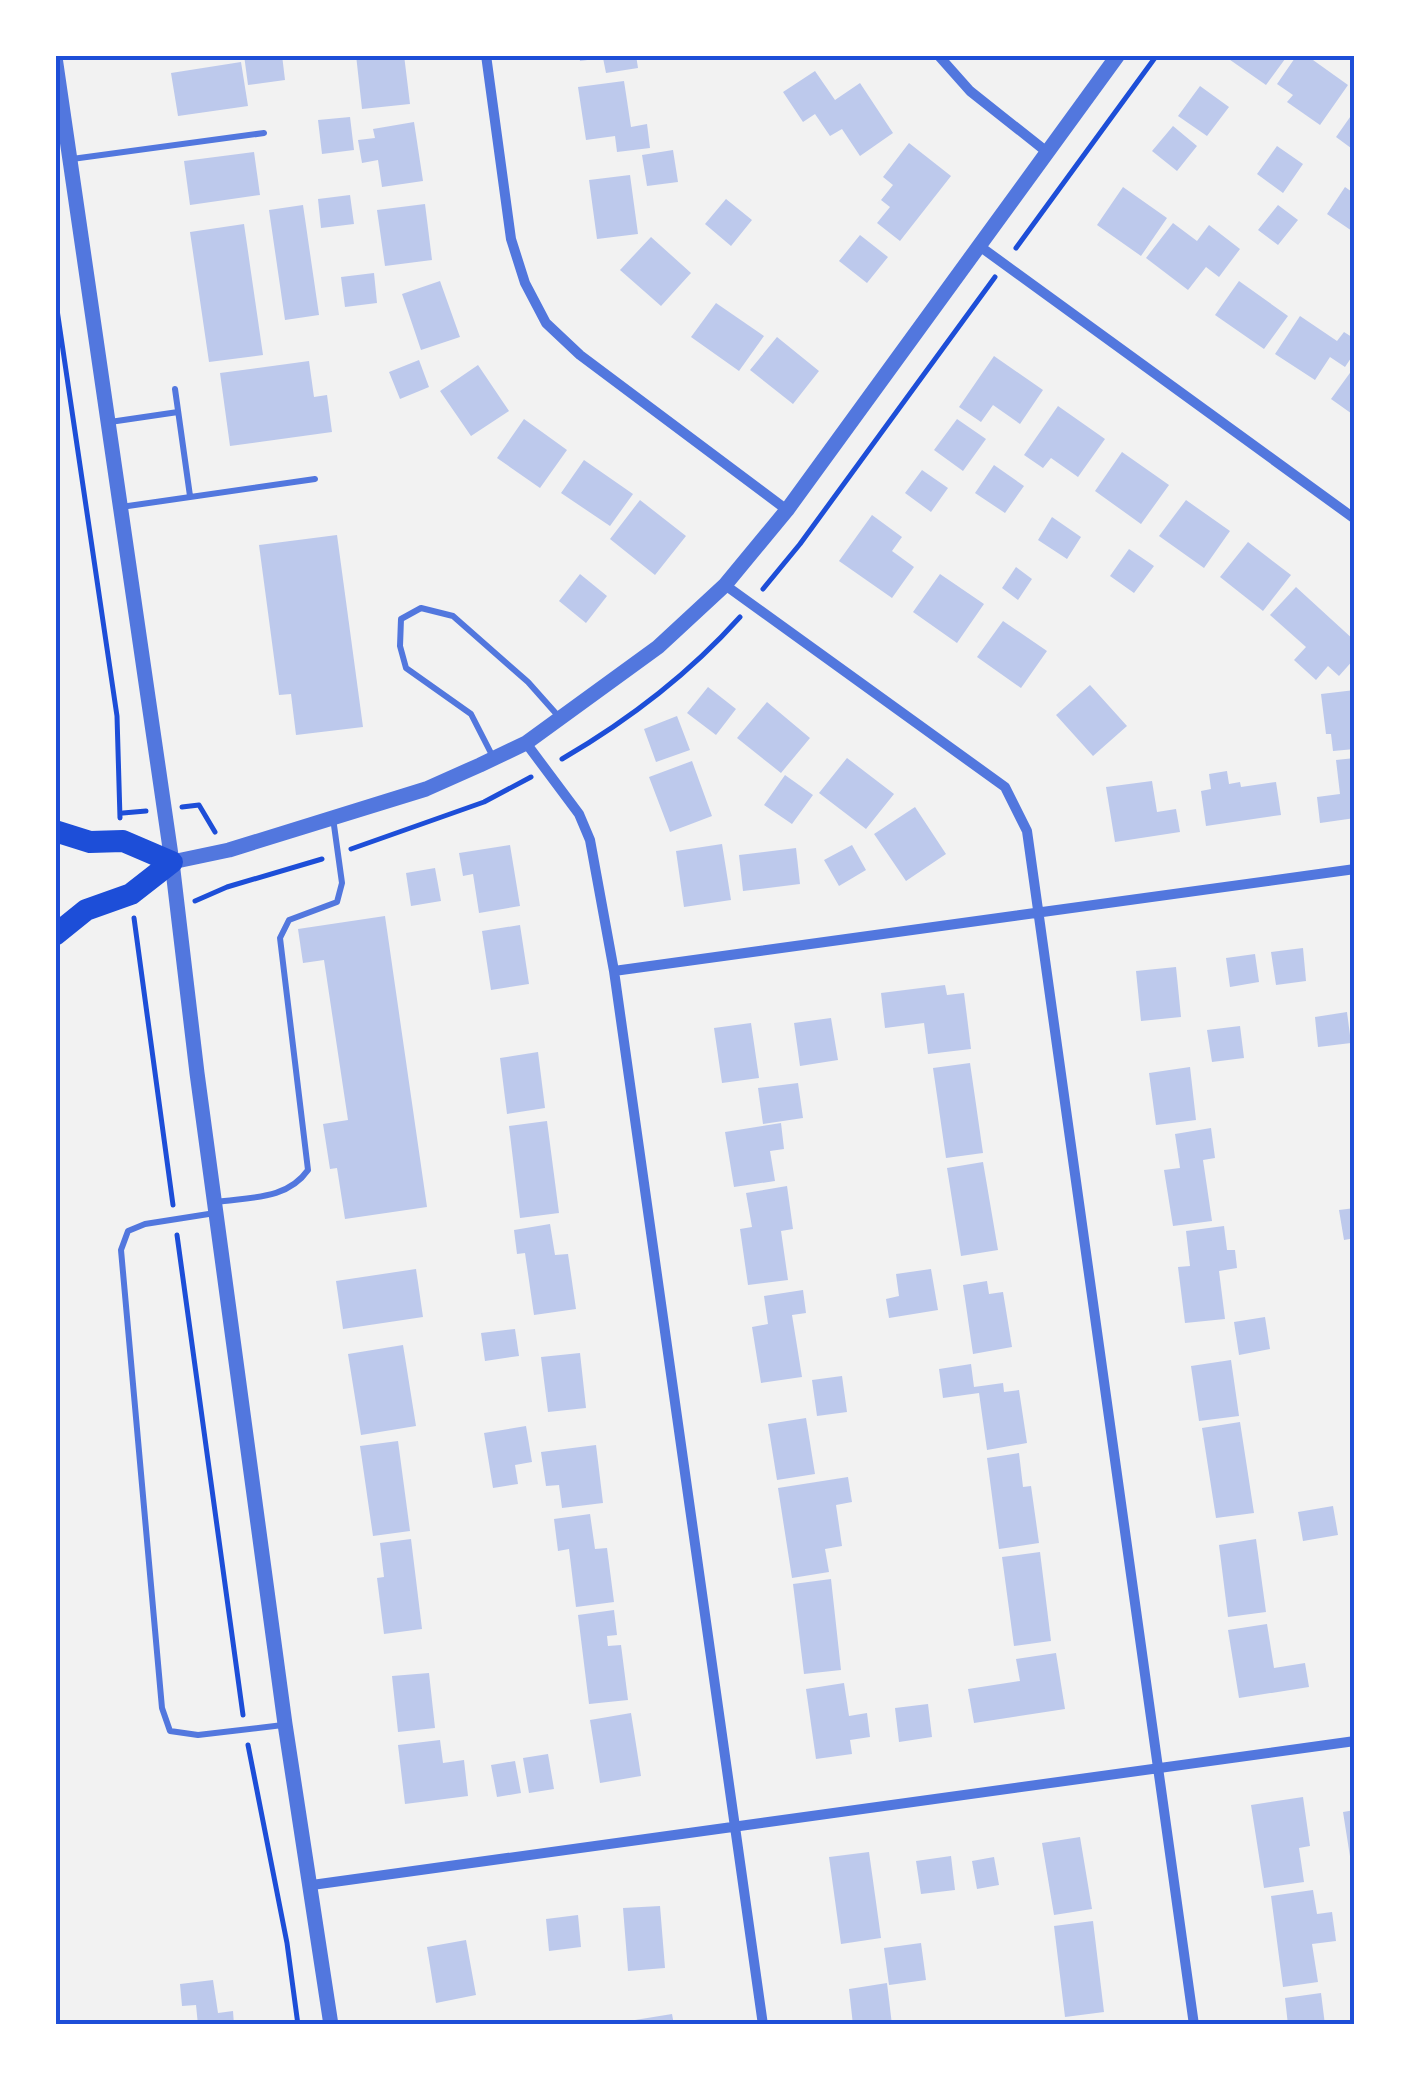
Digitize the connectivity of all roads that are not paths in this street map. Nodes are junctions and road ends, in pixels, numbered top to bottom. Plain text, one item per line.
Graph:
1 (486, 55) edge
2 (938, 55) edge
3 (1118, 55) edge
4 (55, 57) edge
5 (264, 133) dead end
6 (1047, 152) junction
7 (70, 159) junction
8 (978, 245) junction
9 (175, 389) dead end
10 (178, 412) junction
11 (108, 422) junction
12 (315, 479) dead end
13 (190, 496) junction
14 (120, 507) junction
15 (786, 510) junction
16 (1355, 519) edge
17 (725, 585) junction
18 (560, 718) junction
19 (526, 743) junction
20 (494, 758) junction
21 (332, 817) junction
22 (55, 832) edge
23 (172, 862) junction
24 (1355, 869) edge
25 (1040, 913) junction
26 (55, 935) edge
27 (614, 971) junction
28 (215, 1208) junction
29 (285, 1724) junction
30 (1355, 1741) edge
31 (1158, 1769) junction
32 (735, 1826) junction
33 (312, 1886) junction
34 (332, 2025) edge
35 (763, 2025) edge
36 (1194, 2025) edge

1 - 15 street
2 - 6 street
3 - 6 street
4 - 7 street
5 - 7 lane
6 - 8 street
7 - 11 street
8 - 15 street
8 - 16 street
9 - 10 lane
10 - 11 lane
10 - 13 lane
11 - 14 street
12 - 13 lane
13 - 14 lane
14 - 23 street
15 - 17 street
17 - 18 street
17 - 25 street
18 - 19 street
18 - 20 lane
19 - 20 street
19 - 27 street
20 - 21 street
21 - 23 street
21 - 28 lane
22 - 23 highway
23 - 26 highway
23 - 28 street
24 - 25 street
25 - 27 street
25 - 31 street
27 - 32 street
28 - 29 street
28 - 29 lane
29 - 33 street
30 - 31 street
31 - 32 street
31 - 36 street
32 - 33 street
32 - 35 street
33 - 34 street

